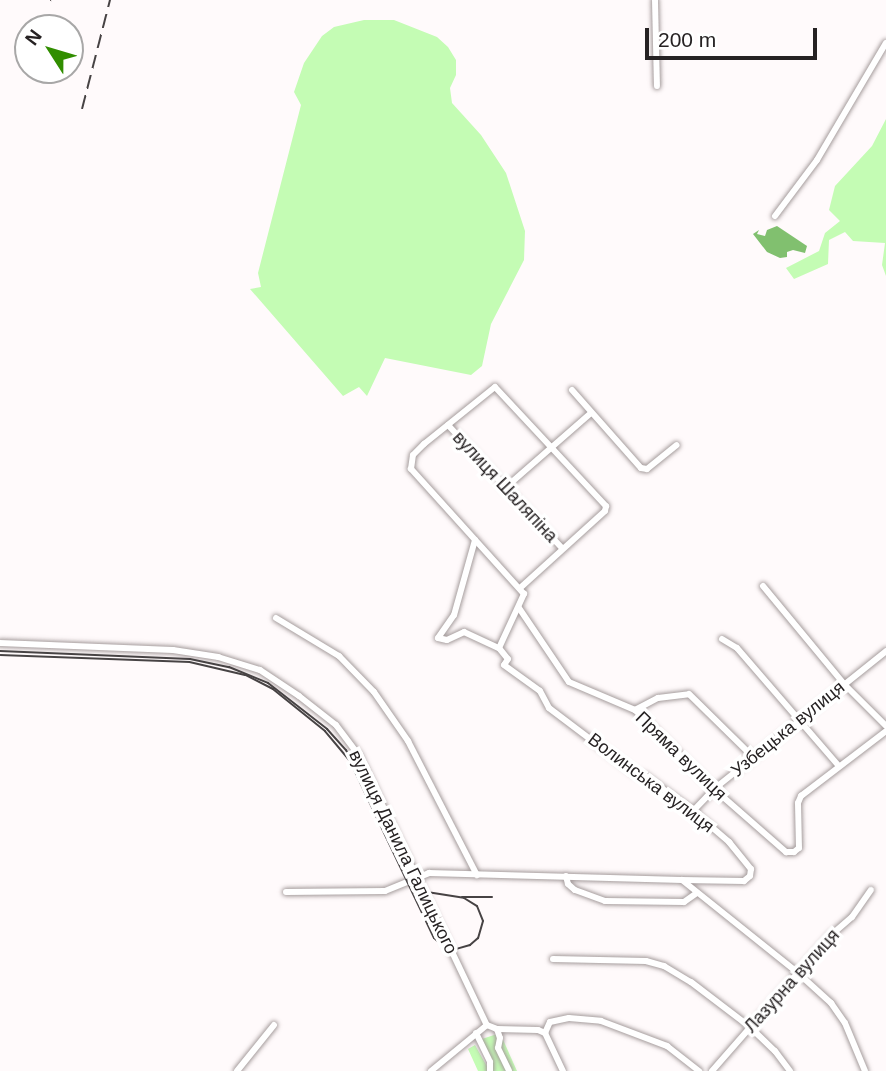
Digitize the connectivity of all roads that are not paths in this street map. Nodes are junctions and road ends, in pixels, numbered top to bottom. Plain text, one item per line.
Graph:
1 (655, 0) edge
2 (886, 43) edge
3 (657, 86) dead end
4 (775, 216) dead end
5 (572, 390) dead end
6 (590, 413) junction
7 (448, 425) junction
8 (677, 445) dead end
9 (551, 448) junction
10 (505, 488) junction
11 (475, 540) junction
12 (562, 548) junction
13 (763, 586) dead end
14 (520, 588) junction
15 (519, 608) junction
16 (276, 618) dead end
17 (722, 639) dead end
18 (0, 643) edge
19 (499, 648) junction
20 (886, 651) edge
21 (844, 684) junction
22 (635, 710) junction
23 (800, 722) junction
24 (886, 729) edge
25 (753, 757) junction
26 (839, 766) junction
27 (714, 789) junction
28 (693, 811) junction
29 (477, 875) junction
30 (566, 876) junction
31 (417, 879) junction
32 (682, 880) junction
33 (871, 890) dead end
34 (286, 892) dead end
35 (697, 893) junction
36 (553, 960) dead end
37 (798, 973) junction
38 (274, 1025) dead end
39 (487, 1025) junction
40 (750, 1027) junction
41 (497, 1029) junction
42 (476, 1033) junction
43 (545, 1033) junction
44 (237, 1071) edge
45 (431, 1071) edge
46 (490, 1071) edge
47 (509, 1071) edge
48 (564, 1071) edge
49 (699, 1071) edge
50 (712, 1071) edge
51 (790, 1071) edge
52 (865, 1071) edge

1 - 3 street
2 - 4 street
5 - 6 street
6 - 8 street
6 - 9 street
7 - 9 street
7 - 10 street, вулиця Шаляпіна
7 - 11 street
9 - 10 street
9 - 12 street
10 - 12 street, вулиця Шаляпіна
11 - 14 street
11 - 19 street
12 - 14 street
13 - 21 street
14 - 15 street
15 - 19 street
15 - 22 street, Пряма вулиця
16 - 29 street
17 - 23 street
18 - 31 street, вулиця Данила Галицького
19 - 28 street, Волинська вулиця
20 - 21 street, Узбецька вулиця
21 - 23 street, Узбецька вулиця
21 - 24 street
22 - 25 street
22 - 27 street, Пряма вулиця
23 - 25 street, Узбецька вулиця
23 - 26 street
24 - 26 street
25 - 27 street, Узбецька вулиця
26 - 27 street, Пряма вулиця
27 - 28 street, Узбецька вулиця
28 - 32 street, Волинська вулиця
29 - 30 street, Волинська вулиця
29 - 31 street, Волинська вулиця
30 - 32 street, Волинська вулиця
30 - 35 street
31 - 34 street, Волинська вулиця
31 - 39 street, вулиця Данила Галицького
32 - 35 street
33 - 37 street, Лазурна вулиця
35 - 37 street
36 - 40 street
37 - 40 street, Лазурна вулиця
37 - 52 street
38 - 44 street
39 - 41 street
39 - 42 street
40 - 50 street, Лазурна вулиця
40 - 51 street
41 - 43 street
41 - 47 street
42 - 45 street
42 - 46 street
43 - 48 street
43 - 49 street

